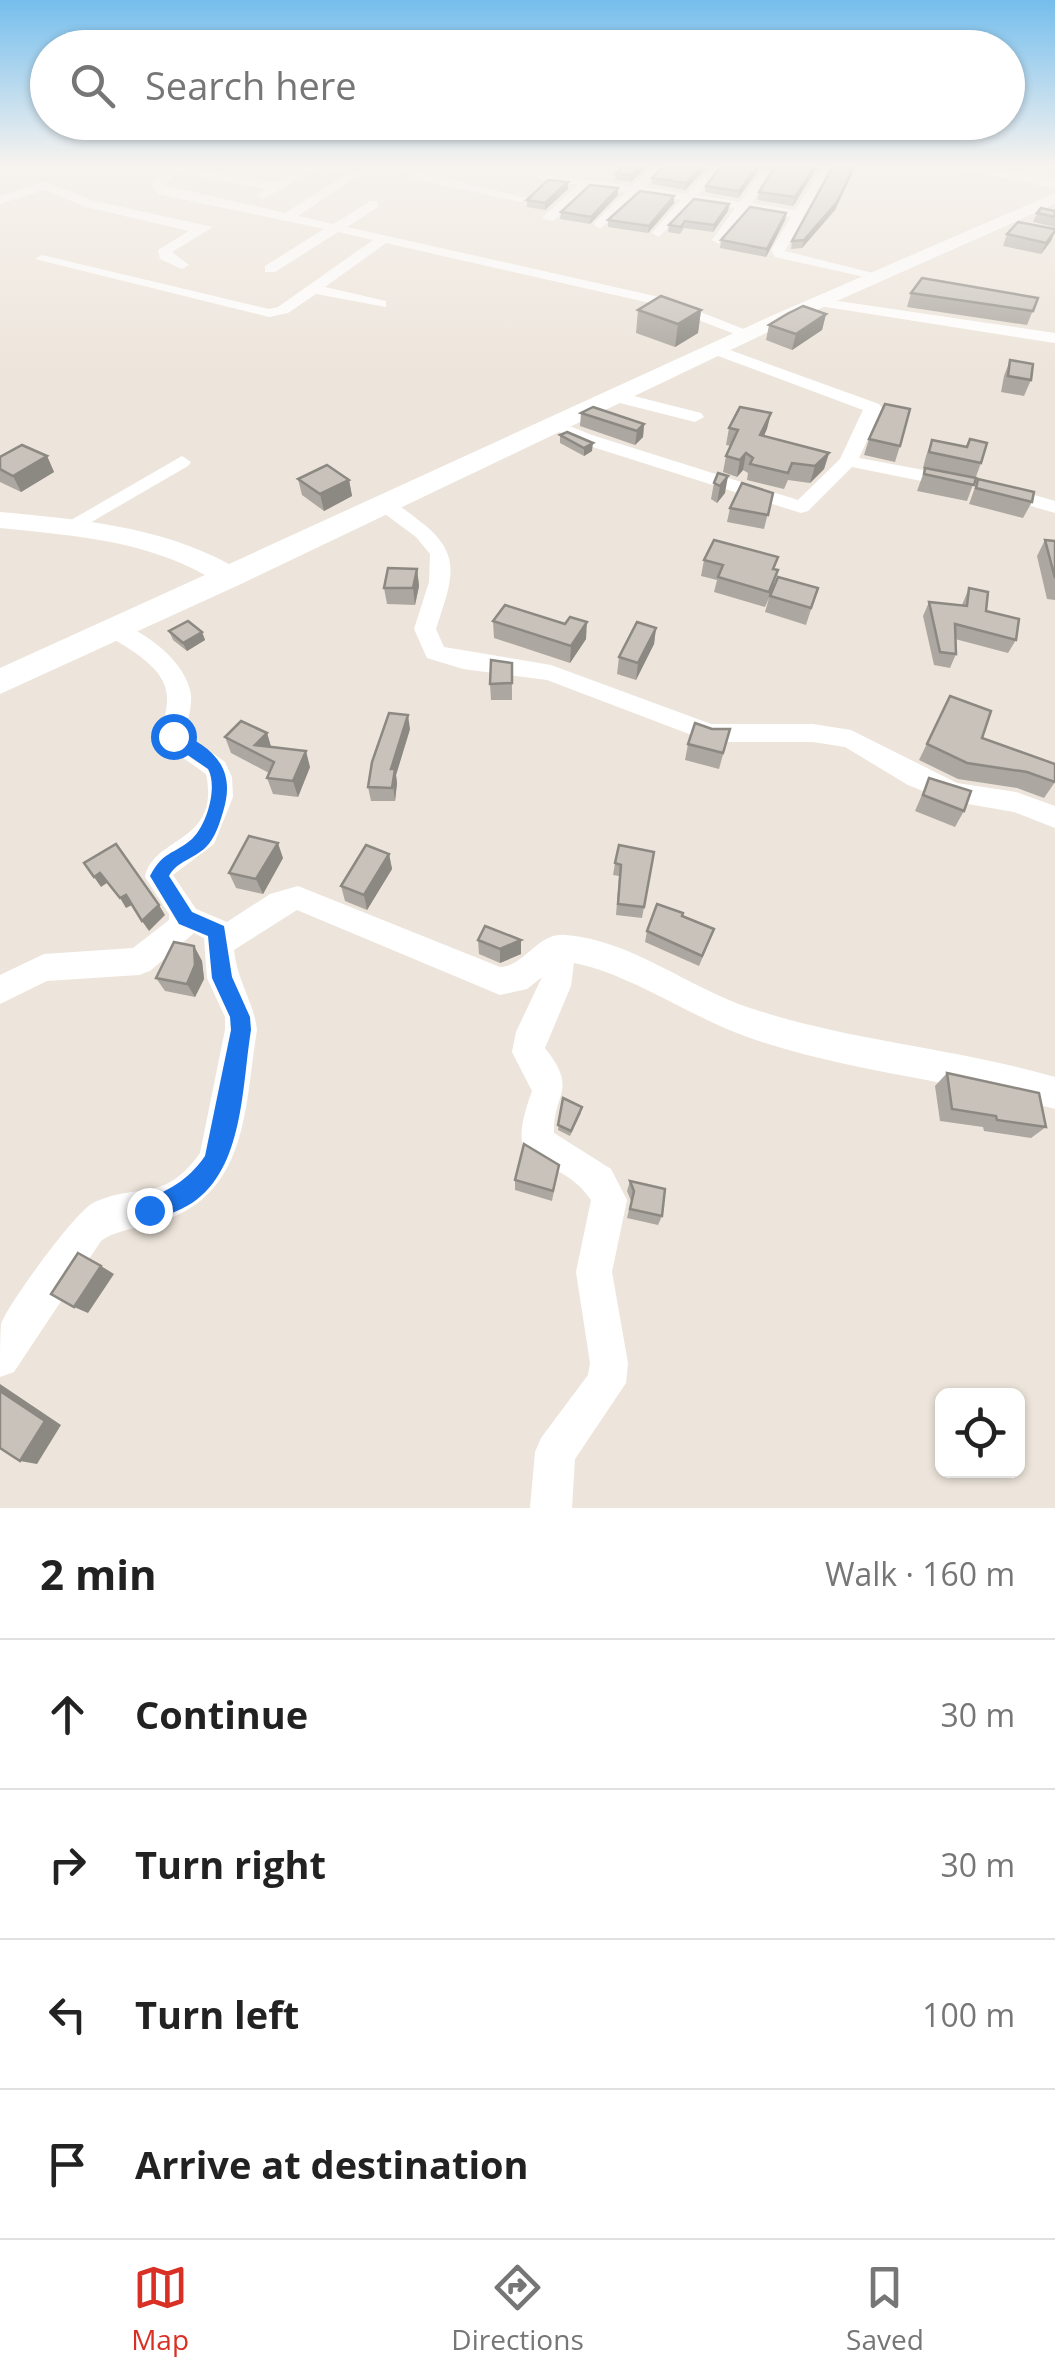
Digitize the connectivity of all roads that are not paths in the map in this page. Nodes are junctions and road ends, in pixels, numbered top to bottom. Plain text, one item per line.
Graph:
1 (195, 233) edge
2 (326, 233) edge
3 (358, 233) edge
4 (724, 233) edge
5 (788, 233) edge
6 (982, 233) edge
7 (384, 239) junction
8 (719, 240) edge
9 (42, 259) dead end
10 (182, 264) dead end
11 (270, 269) dead end
12 (878, 276) junction
13 (310, 288) junction
14 (818, 302) junction
15 (381, 304) dead end
16 (748, 334) junction
17 (1055, 338) edge
18 (716, 350) junction
19 (618, 397) junction
20 (696, 417) dead end
21 (557, 426) junction
22 (848, 461) junction
23 (182, 462) dead end
24 (384, 504) junction
25 (1055, 507) edge
26 (0, 520) edge
27 (69, 527) junction
28 (232, 577) junction
29 (114, 629) junction
30 (0, 682) edge
31 (1055, 816) edge
32 (185, 918) junction
33 (220, 943) junction
34 (562, 948) junction
35 (0, 990) edge
36 (1055, 1094) edge
37 (0, 1358) edge
38 (551, 1508) edge

1 - 10 street
2 - 11 street
3 - 7 street
4 - 8 street
5 - 12 street
6 - 12 main road
7 - 13 street
7 - 16 street
9 - 13 street
12 - 14 main road
13 - 15 street
14 - 16 main road
14 - 17 street
16 - 18 main road
18 - 19 main road
18 - 22 street
19 - 20 street
19 - 21 main road
21 - 22 street
21 - 24 main road
22 - 25 street
23 - 27 street
24 - 28 main road
24 - 31 street
26 - 27 main road
27 - 28 main road
28 - 29 main road
29 - 30 main road
29 - 32 street
32 - 33 street
32 - 35 street
33 - 34 street
33 - 37 street
34 - 36 street
34 - 38 street

